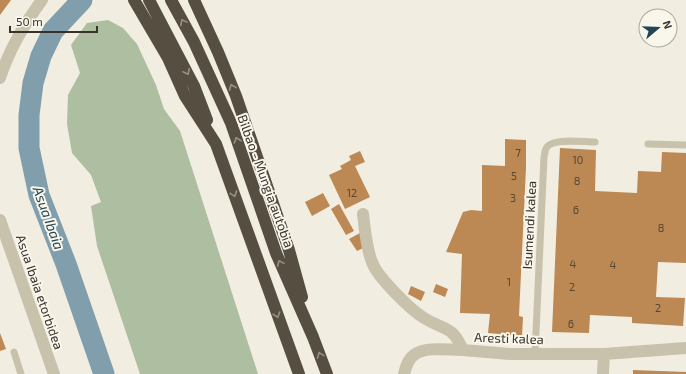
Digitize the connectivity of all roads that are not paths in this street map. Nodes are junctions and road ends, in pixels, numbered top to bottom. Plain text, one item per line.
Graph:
1 (42, 0) edge
2 (149, 0) edge
3 (171, 0) edge
4 (194, 0) edge
5 (137, 4) edge
6 (0, 78) edge
7 (595, 142) dead end
8 (216, 144) junction
9 (648, 144) dead end
10 (686, 145) edge
11 (363, 214) dead end
12 (0, 220) edge
13 (313, 337) junction
14 (686, 348) edge
15 (463, 350) junction
16 (14, 352) dead end
17 (535, 354) junction
18 (604, 354) junction
19 (21, 374) edge
20 (54, 374) edge
21 (299, 374) edge
22 (327, 374) edge
23 (404, 374) edge
24 (603, 374) edge

1 - 6 street
2 -> 8 highway
13 -> 3 highway, Bilbao - Mungia autobia
13 -> 4 highway
5 - 8 highway
7 - 17 lane, Isumendi kalea
8 -> 21 highway
9 - 10 lane
11 - 15 street, Aresti kalea
12 - 20 street, Asua Ibaia etorbidea
22 -> 13 highway, Bilbao - Mungia autobia
14 - 18 street, Aresti kalea
15 - 17 street, Aresti kalea
15 - 23 street
16 - 19 lane
17 - 18 street, Aresti kalea
18 - 24 street

